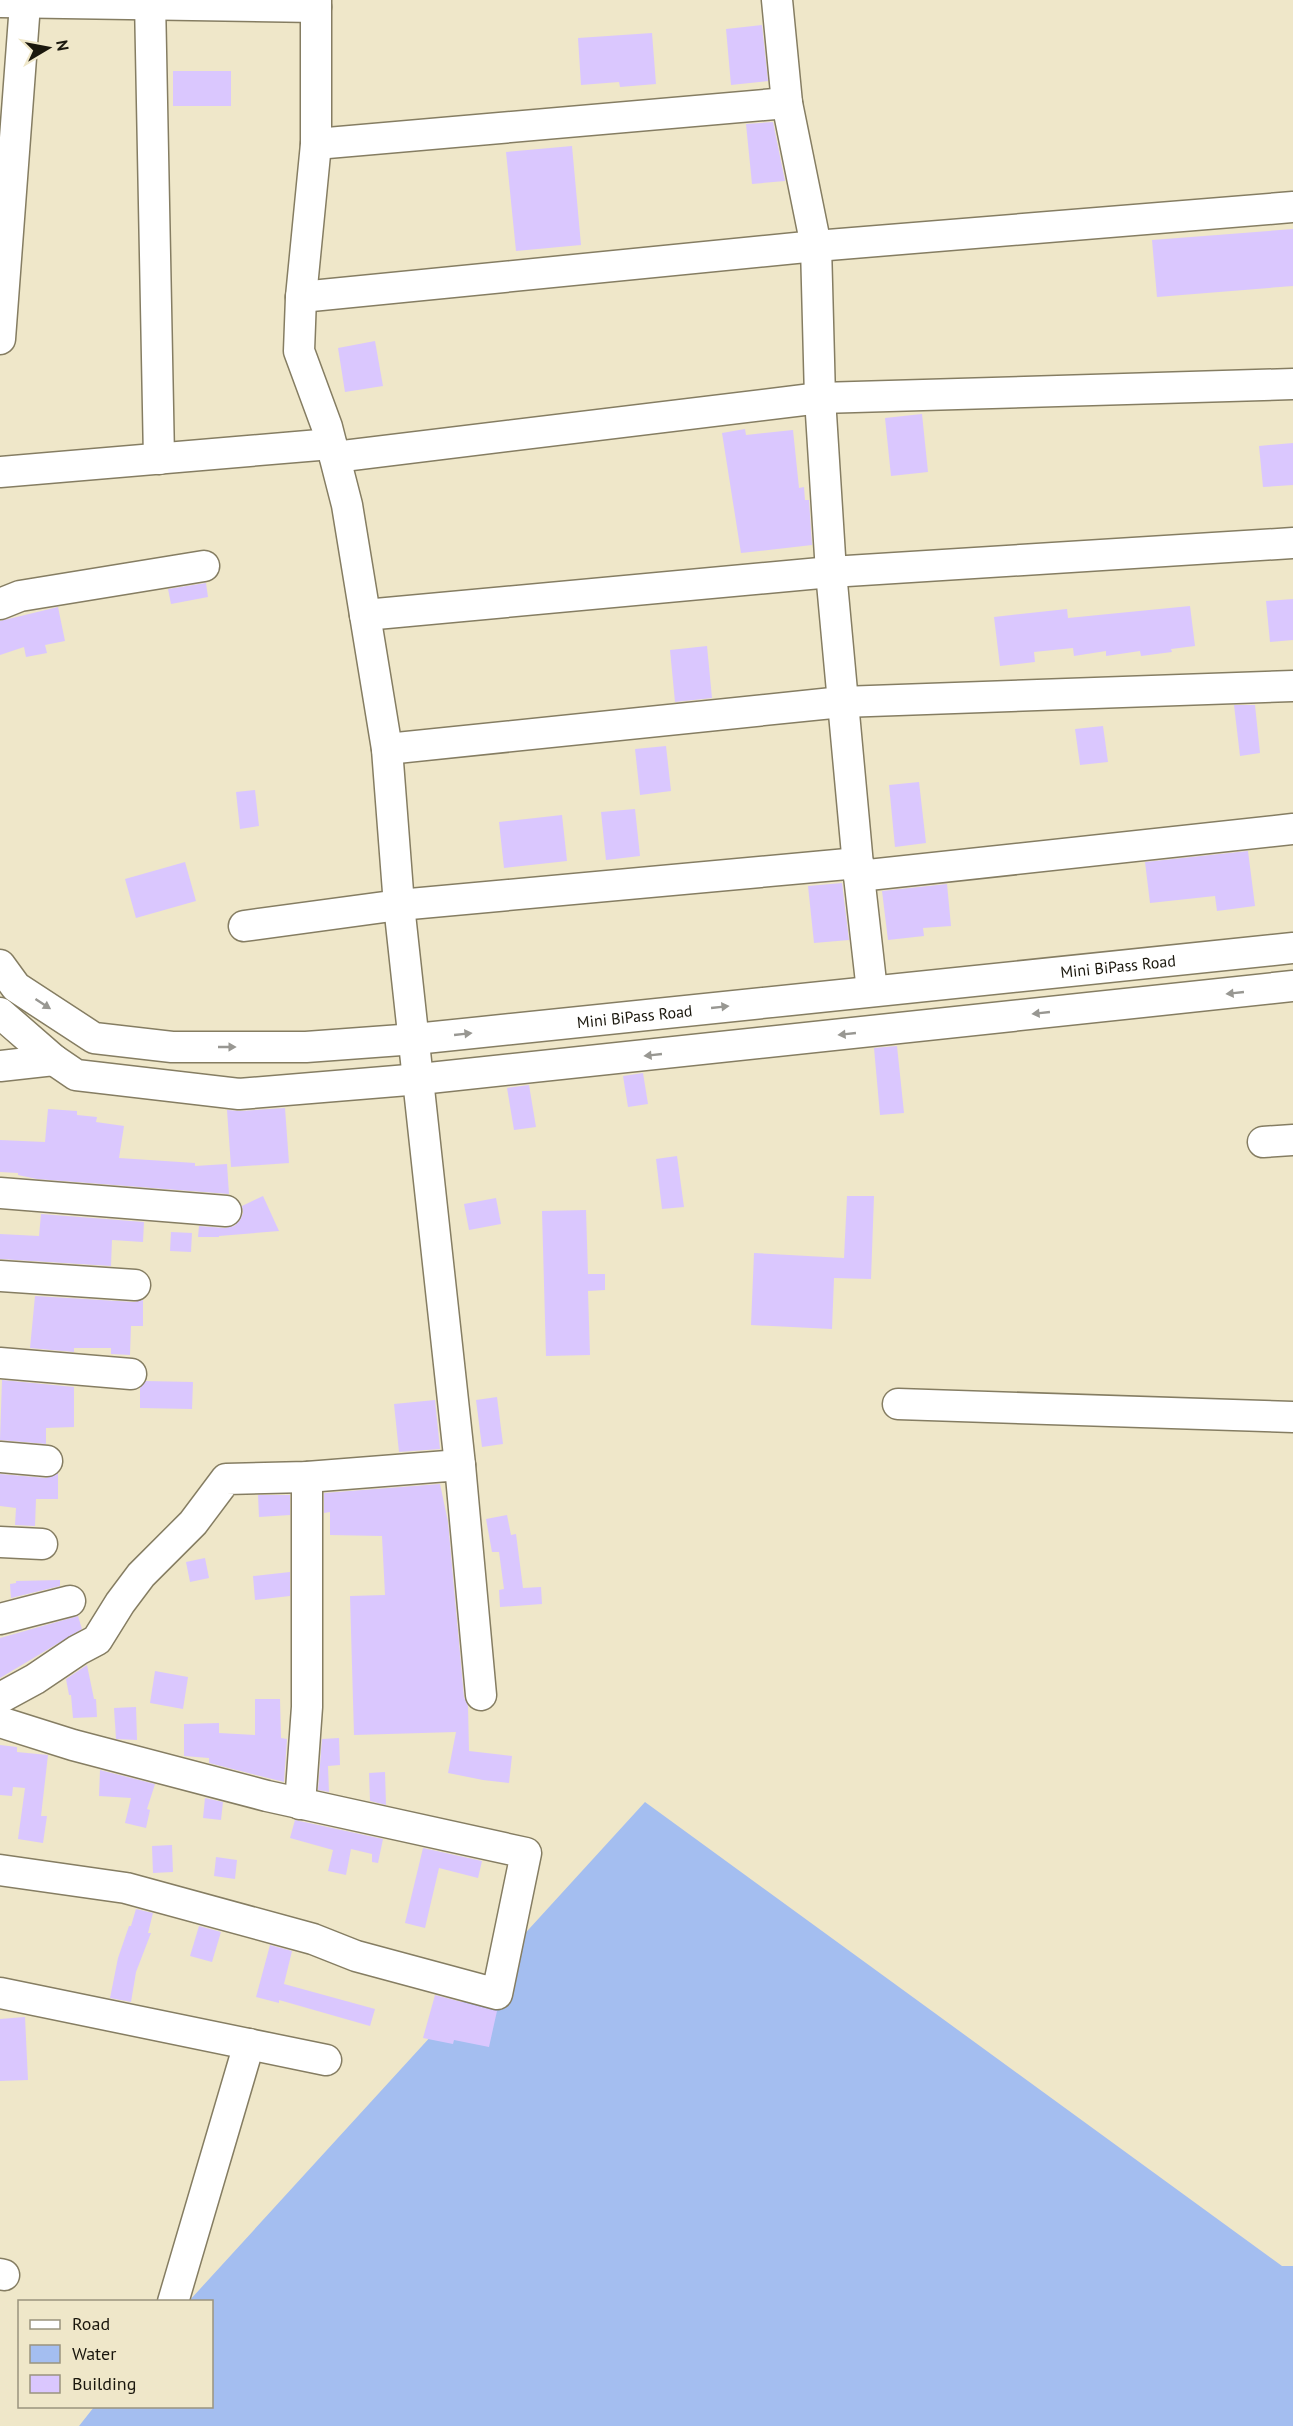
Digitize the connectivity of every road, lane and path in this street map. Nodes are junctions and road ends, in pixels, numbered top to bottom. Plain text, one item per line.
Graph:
1 (777, 0) edge
2 (13, 3) edge
3 (150, 3) edge
4 (316, 4) edge
5 (787, 103) junction
6 (316, 144) junction
7 (1293, 207) edge
8 (816, 246) junction
9 (301, 297) junction
10 (0, 339) edge
11 (1293, 384) edge
12 (820, 398) junction
13 (333, 451) junction
14 (159, 459) junction
15 (0, 472) edge
16 (1293, 543) edge
17 (204, 566) dead end
18 (831, 572) junction
19 (0, 604) edge
20 (365, 615) junction
21 (1293, 686) edge
22 (842, 702) junction
23 (387, 749) junction
24 (1293, 829) edge
25 (858, 869) junction
26 (399, 905) junction
27 (244, 926) dead end
28 (1293, 948) edge
29 (0, 965) edge
30 (1293, 986) edge
31 (872, 991) junction
32 (0, 1013) edge
33 (415, 1040) junction
34 (54, 1060) junction
35 (0, 1066) edge
36 (420, 1079) junction
37 (1293, 1140) edge
38 (1263, 1142) dead end
39 (0, 1193) edge
40 (226, 1211) dead end
41 (0, 1276) edge
42 (135, 1285) dead end
43 (0, 1363) edge
44 (131, 1374) dead end
45 (898, 1404) dead end
46 (1293, 1417) edge
47 (0, 1457) edge
48 (47, 1461) dead end
49 (460, 1465) junction
50 (307, 1477) junction
51 (0, 1542) edge
52 (42, 1544) dead end
53 (70, 1601) dead end
54 (0, 1619) edge
55 (481, 1695) dead end
56 (0, 1698) edge
57 (0, 1722) edge
58 (300, 1804) junction
59 (0, 1870) edge
60 (0, 1993) edge
61 (249, 2044) junction
62 (326, 2060) dead end
63 (173, 2300) edge

1 - 5 street
2 - 3 street
2 - 10 street
3 - 4 street
3 - 14 street
4 - 6 street
5 - 6 street
5 - 8 street
6 - 9 street
7 - 8 street
8 - 9 street
8 - 12 street
9 - 13 street
11 - 12 street
12 - 13 street
12 - 18 street
13 - 14 street
13 - 20 street
14 - 15 street
16 - 18 street
17 - 19 street
18 - 20 street
18 - 22 street
20 - 23 street
21 - 22 street
22 - 23 street
22 - 25 street
23 - 26 street
24 - 25 street
25 - 26 street
25 - 31 street
26 - 27 street
26 - 33 street
28 - 31 street, Mini BiPass Road
29 -> 33 street, Mini BiPass Road
30 -> 36 street
33 -> 31 street, Mini BiPass Road
32 - 34 street
33 - 36 street
34 - 35 street
34 - 36 street
36 - 49 street
37 - 38 street
39 - 40 street
41 - 42 street
43 - 44 street
45 - 46 street
47 - 48 street
49 - 50 street
49 - 55 street
50 - 56 street
50 - 58 street
51 - 52 street
53 - 54 street
57 - 58 street
58 - 59 street
60 - 61 street
61 - 62 street
61 - 63 street

